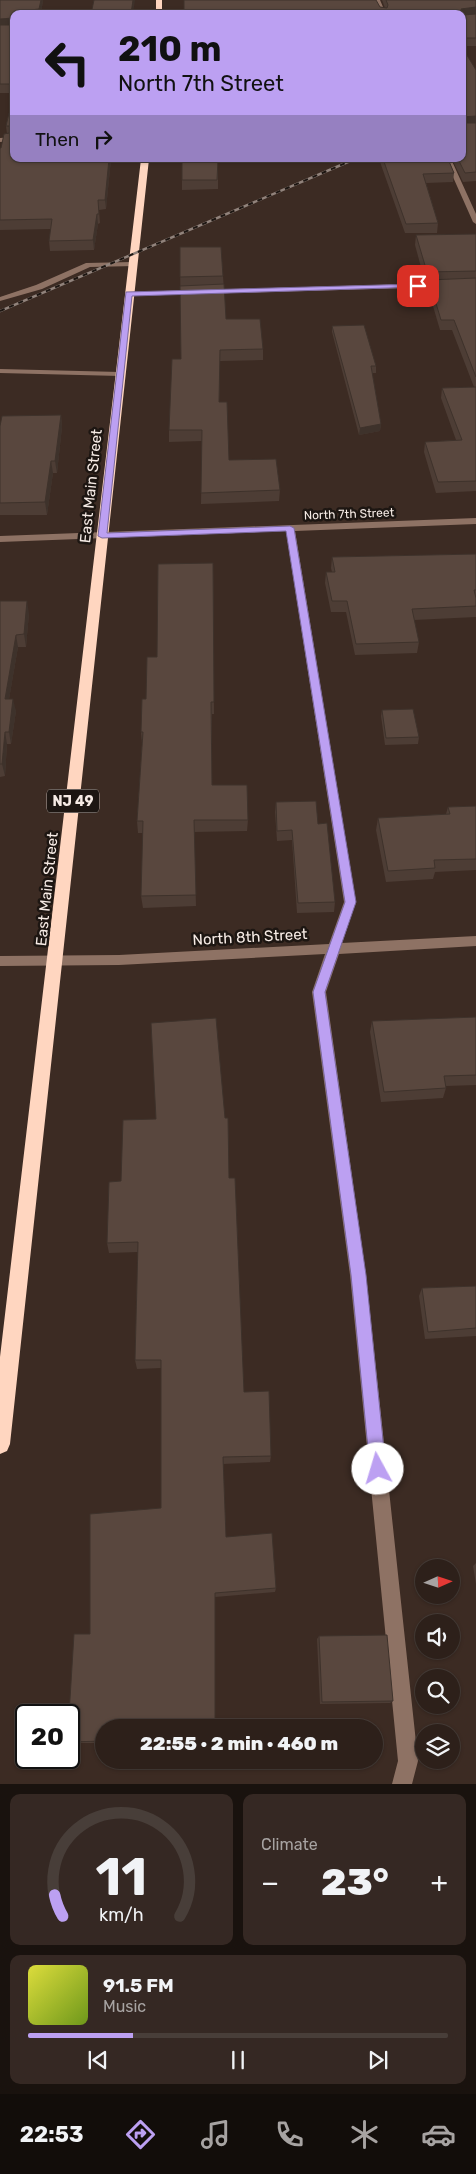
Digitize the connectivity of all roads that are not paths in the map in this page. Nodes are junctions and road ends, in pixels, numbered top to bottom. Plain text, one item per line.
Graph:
1 (145, 162) edge
2 (449, 162) edge
3 (476, 222) edge
4 (132, 264) junction
5 (476, 284) edge
6 (128, 294) junction
7 (0, 299) edge
8 (0, 371) edge
9 (120, 374) junction
10 (476, 522) edge
11 (290, 528) junction
12 (102, 536) junction
13 (0, 539) edge
14 (476, 940) edge
15 (334, 948) junction
16 (0, 960) edge
17 (55, 960) junction
18 (0, 1444) edge
19 (402, 1784) edge

1 - 4 highway, East Main Street / NJ 49
2 - 3 street
4 - 6 highway, East Main Street / NJ 49
4 - 7 street
5 - 6 street
6 - 9 highway, East Main Street / NJ 49
8 - 9 street
9 - 12 highway, East Main Street / NJ 49
10 - 11 street, North 7th Street
11 - 12 street, North 7th Street
11 - 15 street
12 - 13 street, North 7th Street
12 - 17 highway, East Main Street / NJ 49
14 - 15 street, North 8th Street
15 - 17 street, North 8th Street
15 - 19 street
16 - 17 street, North 8th Street
17 - 18 highway, East Main Street / NJ 49

